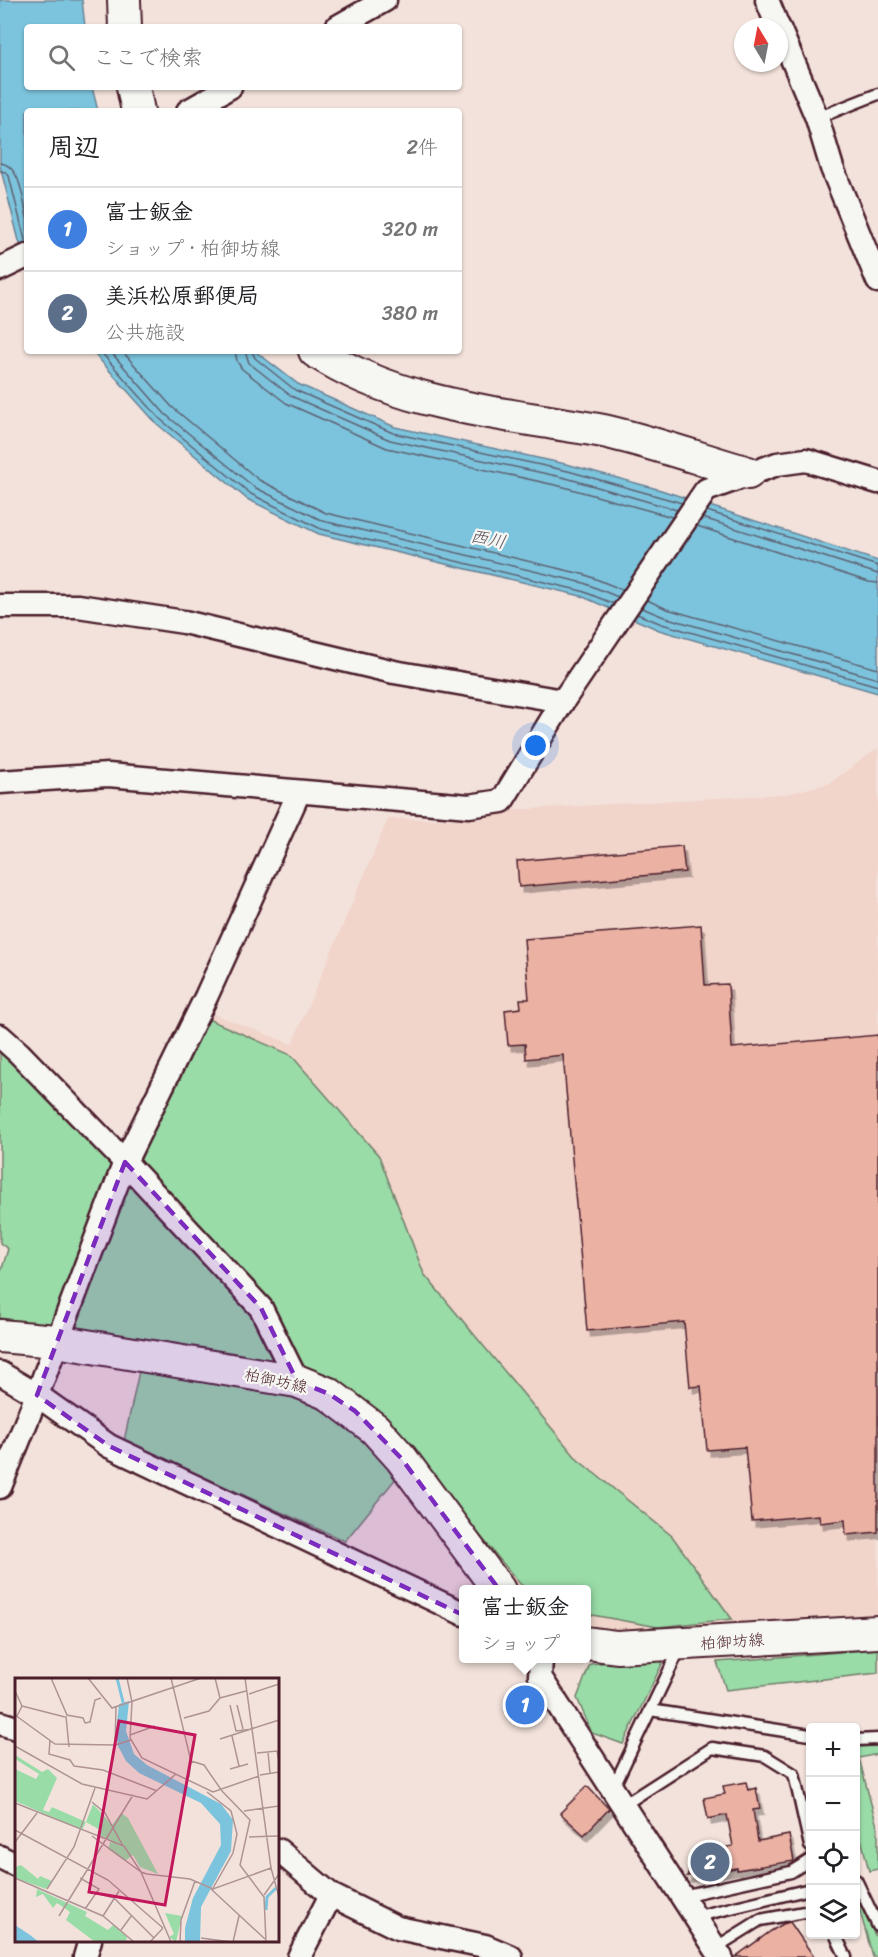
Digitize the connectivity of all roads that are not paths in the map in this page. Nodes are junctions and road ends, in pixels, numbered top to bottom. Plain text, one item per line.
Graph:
1 (124, 0) edge
2 (385, 0) edge
3 (767, 0) edge
4 (775, 18) edge
5 (125, 24) edge
6 (342, 24) edge
7 (788, 49) edge
8 (134, 90) edge
9 (225, 90) edge
10 (878, 94) edge
11 (137, 108) edge
12 (193, 108) edge
13 (817, 118) junction
14 (878, 281) edge
15 (320, 354) edge
16 (748, 473) junction
17 (878, 482) edge
18 (0, 606) edge
19 (562, 701) junction
20 (0, 782) edge
21 (298, 792) junction
22 (0, 1036) edge
23 (124, 1162) junction
24 (0, 1336) edge
25 (57, 1341) junction
26 (0, 1373) edge
27 (297, 1381) junction
28 (37, 1395) junction
29 (0, 1487) edge
30 (495, 1585) edge
31 (459, 1612) edge
32 (878, 1632) edge
33 (591, 1644) edge
34 (681, 1645) junction
35 (541, 1663) edge
36 (650, 1710) junction
37 (0, 1723) edge
38 (15, 1728) edge
39 (806, 1735) edge
40 (878, 1739) edge
41 (860, 1740) edge
42 (617, 1798) junction
43 (807, 1831) edge
44 (279, 1851) edge
45 (0, 1857) edge
46 (806, 1863) edge
47 (15, 1864) edge
48 (858, 1885) edge
49 (806, 1890) edge
50 (332, 1895) junction
51 (681, 1896) junction
52 (806, 1912) edge
53 (694, 1917) junction
54 (878, 1926) edge
55 (837, 1939) edge
56 (90, 1942) edge
57 (718, 1952) edge
58 (85, 1957) edge
59 (299, 1957) edge
60 (511, 1957) edge
61 (846, 1957) edge

1 - 5 main road
2 - 6 street
3 - 4 street
7 - 13 street
8 - 11 main road
9 - 12 street
10 - 13 lane
13 - 14 street
15 - 16 main road
16 - 17 street
16 - 19 street
18 - 19 street
19 - 21 street
20 - 21 street
21 - 23 street
22 - 23 street
23 - 25 street
23 - 27 street
24 - 25 main road, 柏御坊線
25 - 27 main road, 柏御坊線
25 - 28 street
26 - 28 street
27 - 30 main road, 柏御坊線
28 - 29 street
28 - 31 street
32 - 34 main road, 柏御坊線
33 - 34 main road, 柏御坊線
34 - 36 lane
35 - 42 street
36 - 39 lane
36 - 42 lane
37 - 38 street
40 - 41 lane
42 - 43 lane
42 - 51 street
44 - 50 street
45 - 47 street
46 - 51 lane
48 - 54 lane
49 - 53 lane
50 - 59 street
50 - 60 street
51 - 53 street
52 - 57 lane
53 - 57 street
55 - 61 lane
56 - 58 street

